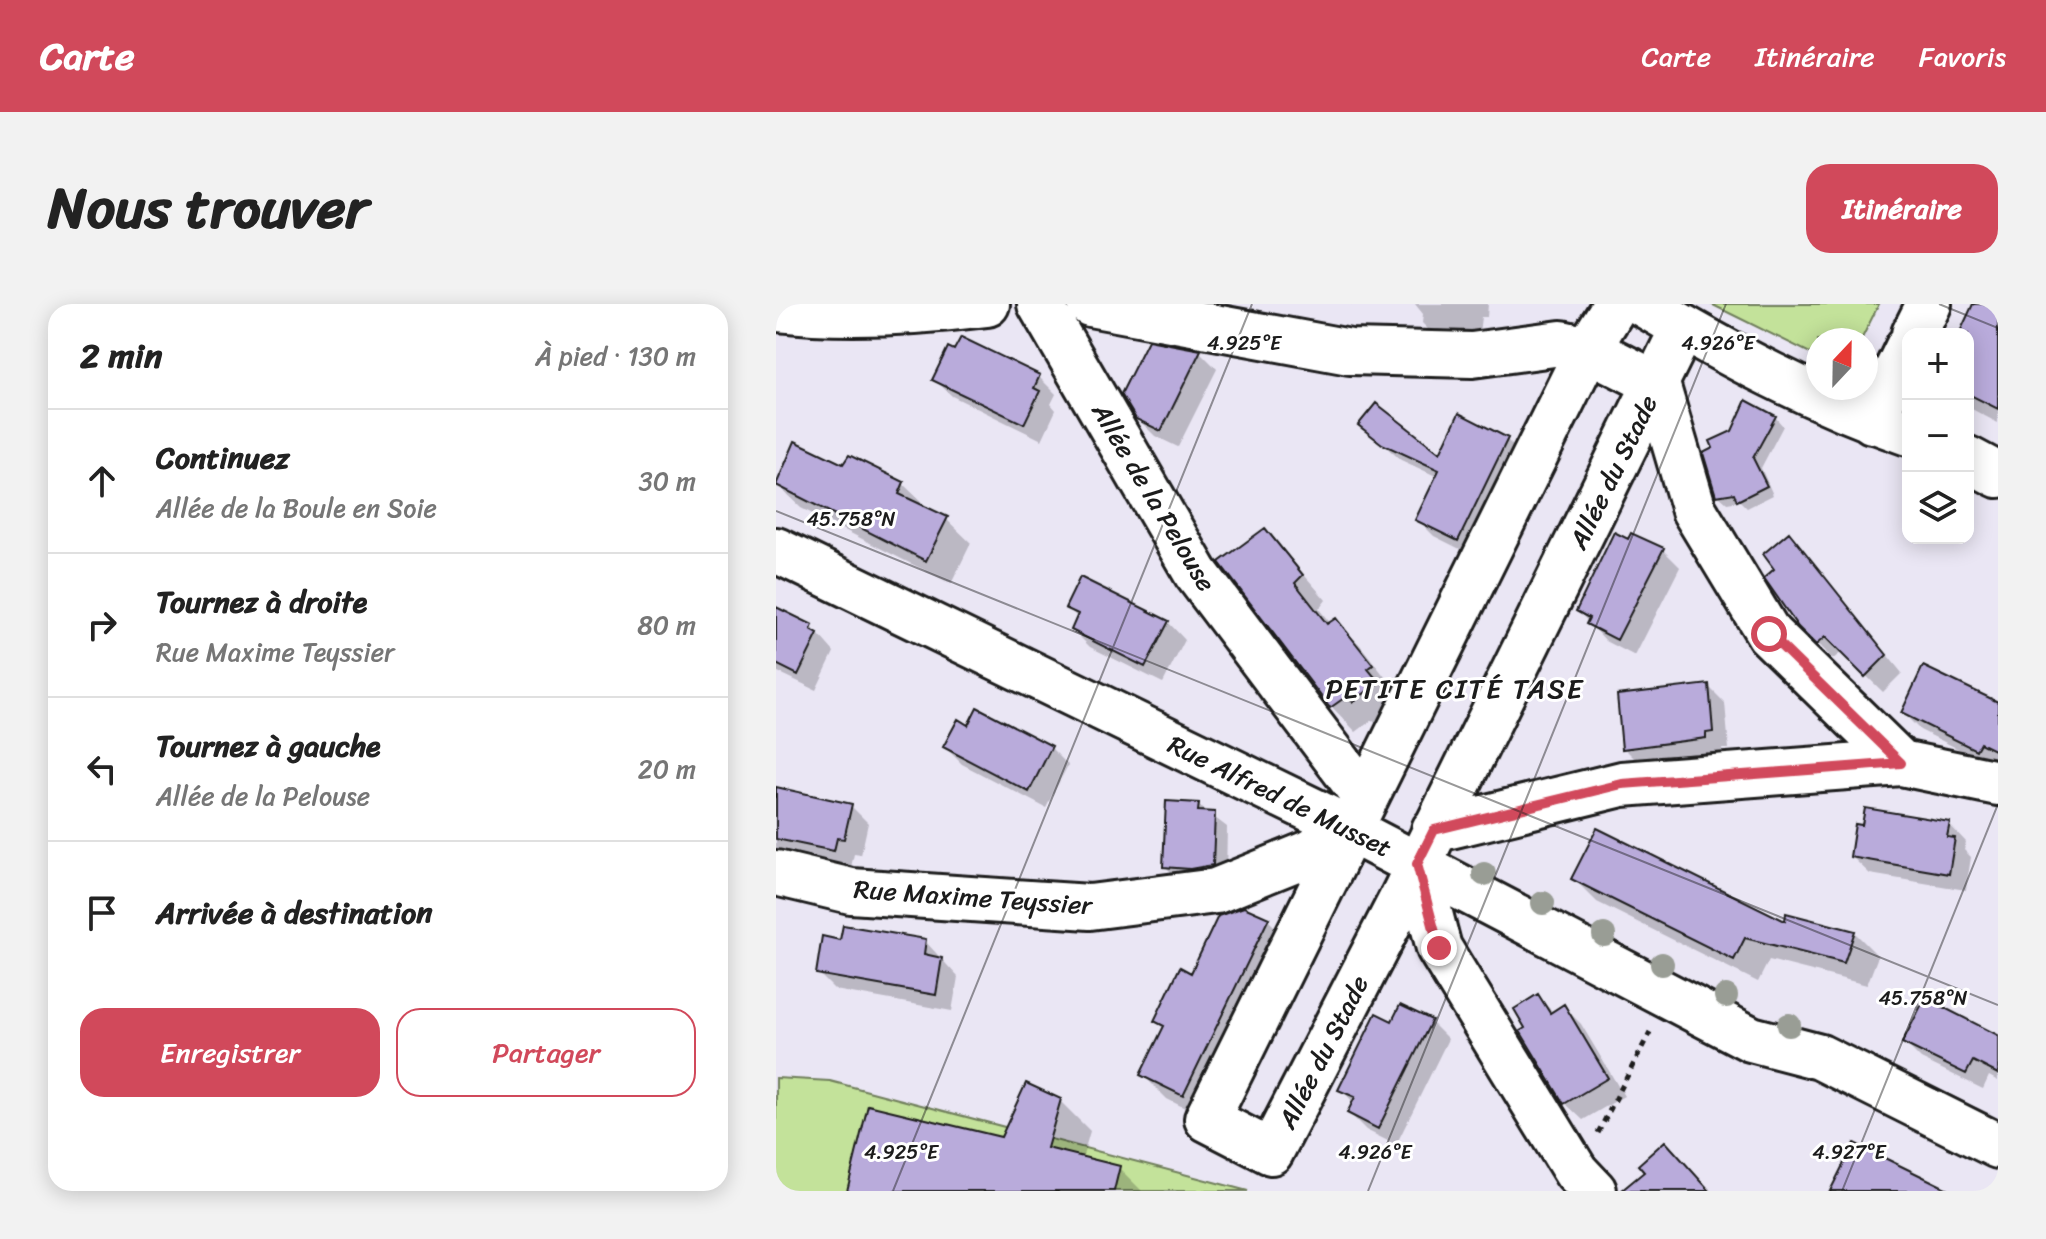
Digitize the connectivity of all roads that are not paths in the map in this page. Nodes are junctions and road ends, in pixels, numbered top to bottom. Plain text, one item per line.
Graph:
1 (987, 304) edge
2 (1040, 304) edge
3 (1090, 304) edge
4 (1616, 304) edge
5 (1643, 304) edge
6 (1929, 304) edge
7 (776, 309) edge
8 (1683, 328) junction
9 (1917, 328) edge
10 (1588, 349) junction
11 (1902, 374) edge
12 (1657, 384) junction
13 (1890, 427) edge
14 (1974, 462) edge
15 (1998, 475) edge
16 (776, 550) edge
17 (1901, 763) junction
18 (1998, 783) edge
19 (1357, 813) junction
20 (1426, 847) junction
21 (776, 873) edge
22 (1998, 1146) edge
23 (1585, 1182) edge

1 - 7 street
2 - 19 street, Allée de la Pelouse
3 - 10 street
4 - 10 street, Allée du Stade
5 - 8 street
6 - 9 street
8 - 12 street, Allée du Stade
8 - 13 street
10 - 12 street
10 - 19 street, Allée du Stade
11 - 13 street
12 - 17 street
12 - 20 street, Allée du Stade
14 - 15 street
16 - 19 street, Rue Alfred de Musset
17 - 18 street
17 - 20 street
19 - 20 street, Rue Alfred de Musset
19 - 20 street, Allée du Stade
19 - 21 street, Rue Maxime Teyssier
20 - 22 street, Rue Alfred de Musset
20 - 23 street

